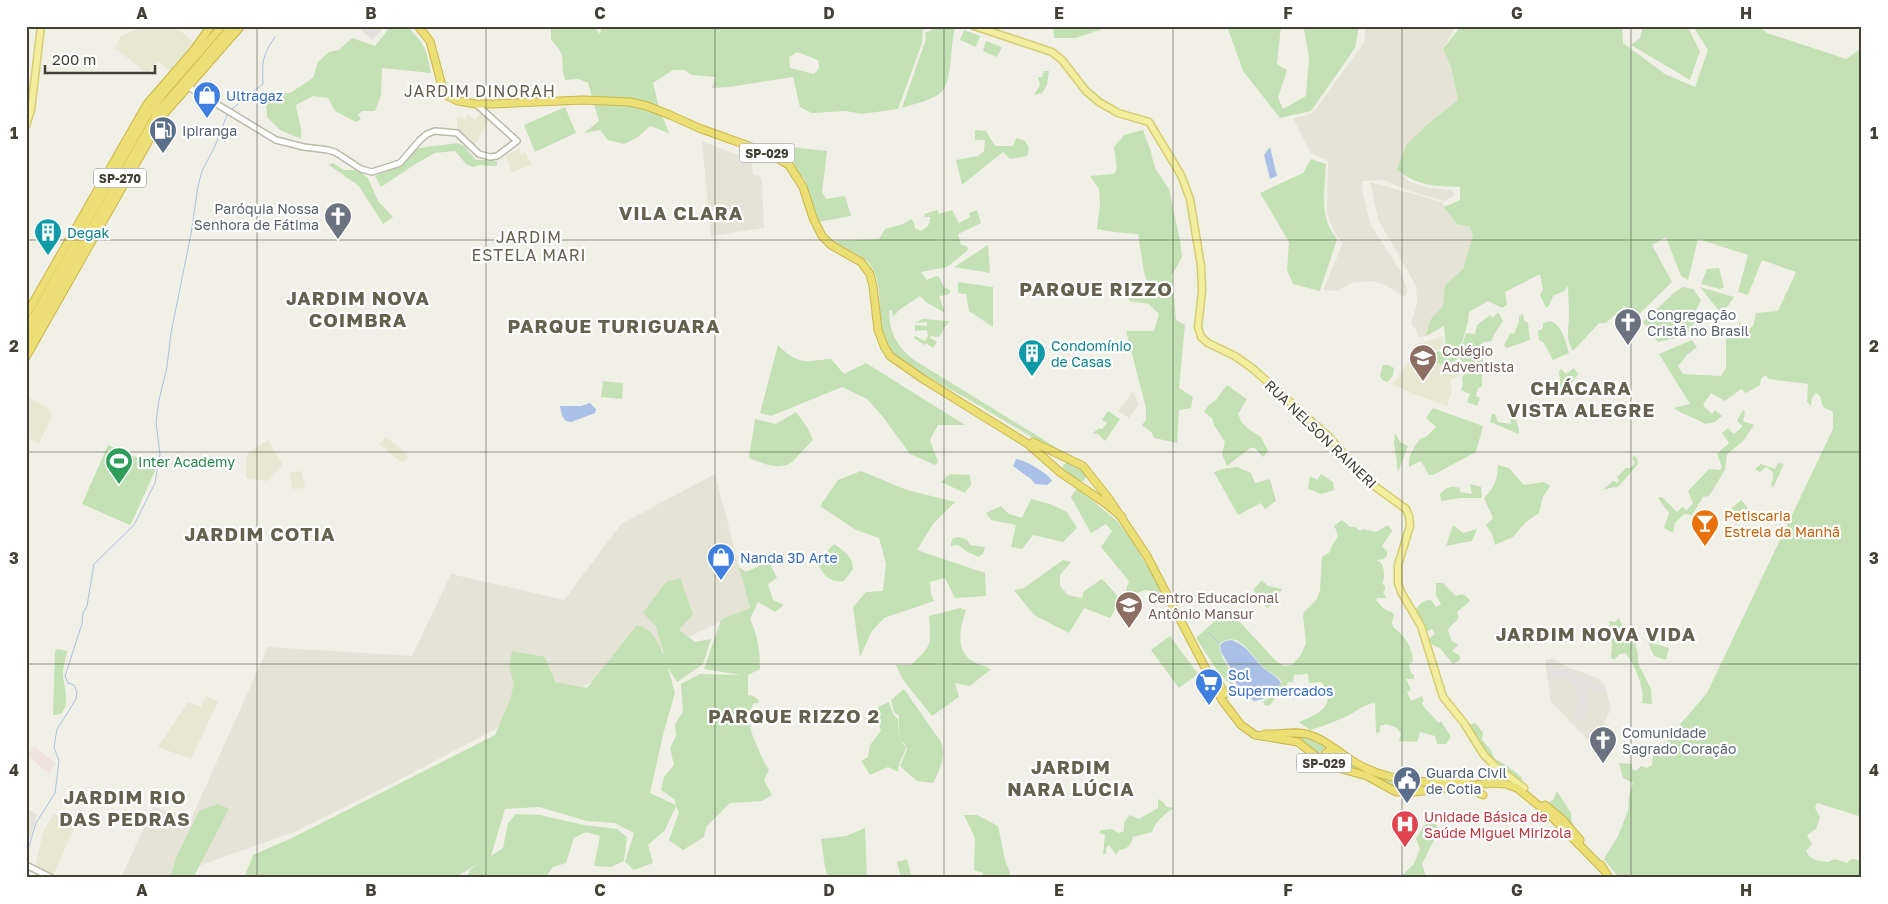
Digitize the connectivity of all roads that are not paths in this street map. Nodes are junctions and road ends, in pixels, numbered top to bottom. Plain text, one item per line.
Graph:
1 (41, 26) edge
2 (210, 26) edge
3 (222, 26) edge
4 (233, 26) edge
5 (241, 26) edge
6 (412, 26) edge
7 (418, 26) edge
8 (974, 26) edge
9 (431, 45) junction
10 (187, 86) junction
11 (476, 104) junction
12 (26, 126) edge
13 (68, 256) junction
14 (27, 313) edge
15 (26, 330) edge
16 (26, 344) edge
17 (26, 357) edge
18 (1002, 426) junction
19 (1071, 459) junction
20 (1062, 463) junction
21 (1057, 469) junction
22 (1089, 473) junction
23 (1068, 477) junction
24 (1079, 485) junction
25 (1122, 517) junction
26 (1192, 639) junction
27 (1336, 750) junction
28 (1339, 769) junction
29 (1502, 771) junction
30 (1409, 779) junction
31 (1501, 780) junction
32 (1463, 786) junction
33 (1524, 788) junction
34 (1414, 792) junction
35 (1483, 795) dead end
36 (1548, 813) junction
37 (1571, 825) junction
38 (27, 865) edge
39 (1603, 869) junction
40 (52, 878) edge
41 (1610, 878) edge

1 - 12 main road
2 - 14 highway
3 - 13 highway, SP-270
4 - 10 highway
4 - 16 highway, SP-270
5 - 10 highway
6 - 9 highway
7 - 9 highway, SP-029
8 - 29 main road, RUA NELSON RAINERI
9 - 11 highway, SP-029
10 - 11 street
10 - 17 highway
11 - 18 highway, SP-029
13 - 14 highway
13 - 15 highway, SP-270
18 - 19 highway, SP-029
18 - 21 highway, SP-029
19 - 20 highway
19 - 22 highway, SP-029
20 - 21 highway
20 - 23 highway
21 - 23 highway, SP-029
22 - 24 highway
22 - 25 highway, SP-029
23 - 24 highway, SP-029
24 - 25 highway, SP-029
25 - 26 highway, SP-029
26 - 27 highway, SP-029
26 - 28 highway, SP-029
27 - 28 highway, SP-029
27 - 30 highway, SP-029
28 - 34 highway, SP-029
29 - 31 main road
29 - 33 main road, RUA NELSON RAINERI
30 - 31 highway, SP-029
30 - 34 highway
31 - 33 highway, SP-029
32 - 34 highway, SP-029
32 - 35 highway
32 - 36 highway, SP-029
33 - 37 highway, SP-029
36 - 37 highway
36 - 39 highway, SP-029
37 - 39 highway, SP-029
38 - 40 street
39 - 41 highway, SP-029

